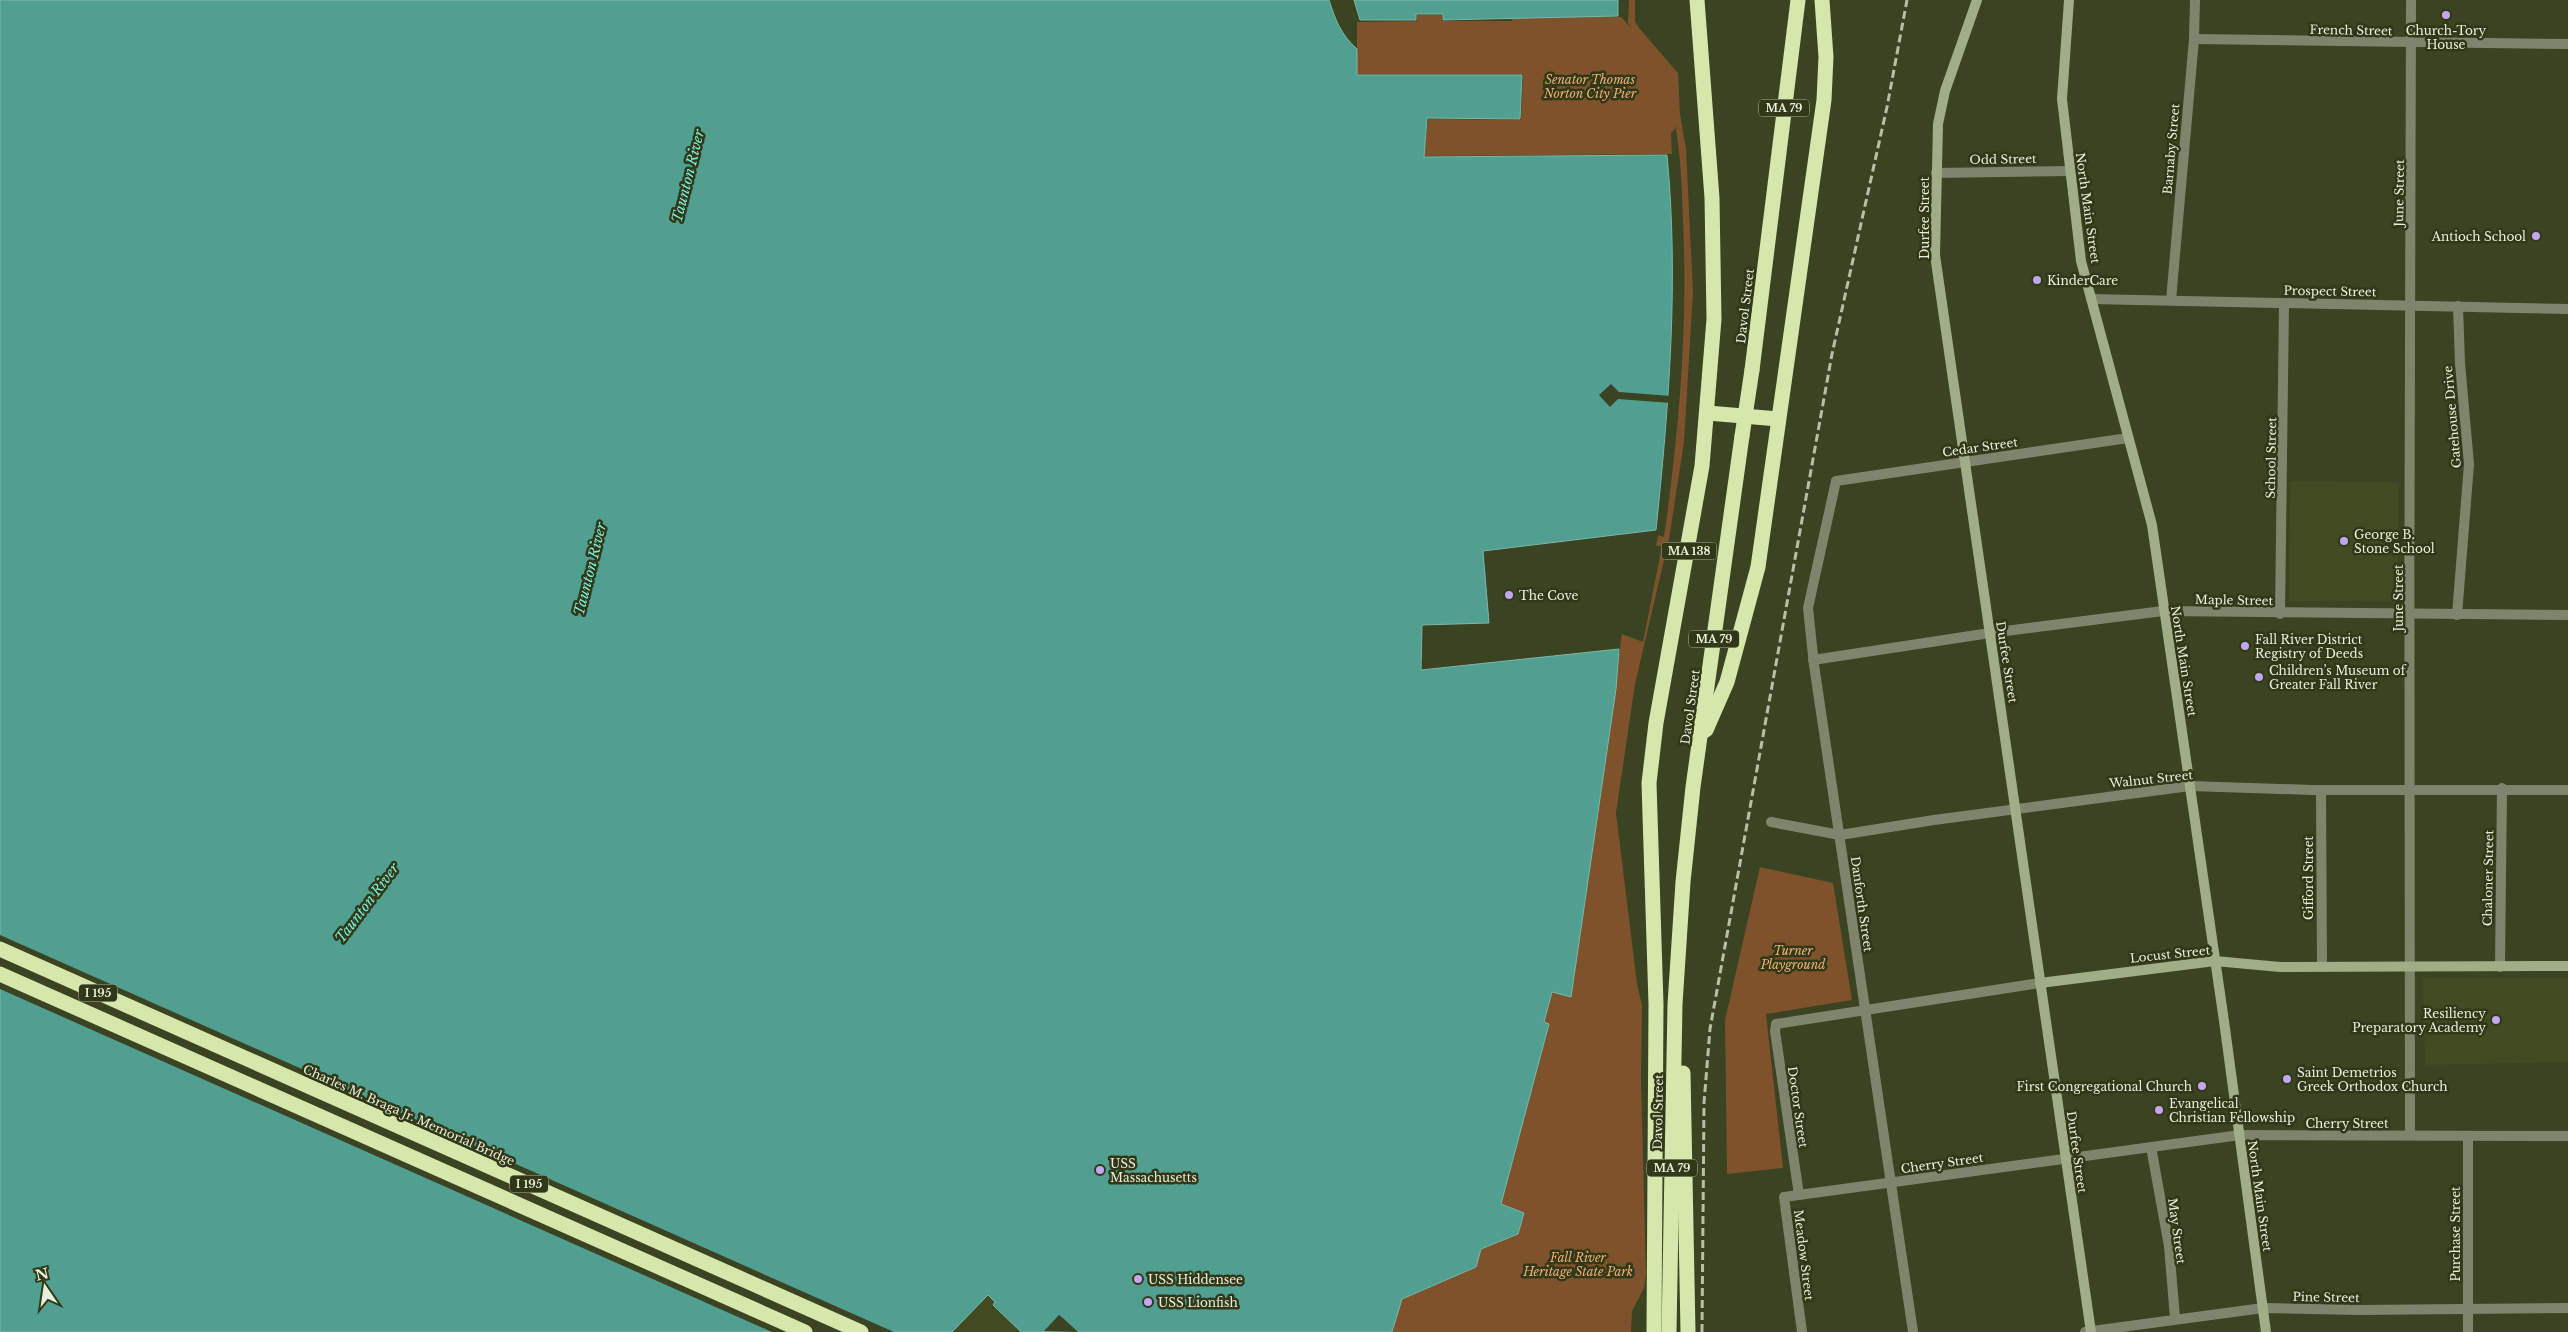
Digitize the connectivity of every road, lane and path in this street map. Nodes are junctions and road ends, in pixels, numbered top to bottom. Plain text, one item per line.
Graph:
1 (1697, 0) edge
2 (1798, 0) edge
3 (1822, 0) edge
4 (1978, 0) edge
5 (2069, 0) edge
6 (2195, 0) edge
7 (2411, 0) edge
8 (2194, 39) junction
9 (2411, 43) junction
10 (2568, 44) edge
11 (2069, 171) junction
12 (1936, 173) junction
13 (2091, 299) junction
14 (2171, 300) junction
15 (2284, 303) junction
16 (2410, 305) junction
17 (2458, 306) junction
18 (2568, 309) edge
19 (1708, 413) junction
20 (1778, 420) junction
21 (2128, 438) junction
22 (1965, 462) junction
23 (1836, 481) joint
24 (2163, 611) junction
25 (2280, 614) junction
26 (2411, 614) junction
27 (2456, 614) junction
28 (2568, 615) edge
29 (1990, 632) junction
30 (1813, 660) junction
31 (1699, 748) junction
32 (2190, 786) junction
33 (2502, 788) junction
34 (2321, 790) junction
35 (2410, 790) junction
36 (2568, 790) edge
37 (2016, 809) junction
38 (1771, 822) dead end
39 (1840, 836) junction
40 (0, 949) edge
41 (2215, 962) junction
42 (2322, 966) junction
43 (2409, 966) junction
44 (2568, 966) edge
45 (2500, 967) junction
46 (0, 974) edge
47 (2040, 983) junction
48 (1675, 1004) junction
49 (1865, 1010) junction
50 (1777, 1023) joint
51 (1657, 1100) joint
52 (2240, 1135) junction
53 (2410, 1135) junction
54 (2468, 1136) junction
55 (2568, 1136) edge
56 (2151, 1147) junction
57 (2065, 1158) junction
58 (1889, 1182) junction
59 (1799, 1195) junction
60 (2263, 1308) junction
61 (2468, 1308) junction
62 (2568, 1308) edge
63 (2175, 1318) junction
64 (1688, 1330) edge
65 (805, 1332) edge
66 (861, 1332) edge
67 (1654, 1332) edge
68 (1669, 1332) edge
69 (1802, 1332) edge
70 (1913, 1332) edge
71 (2089, 1332) edge
72 (2266, 1332) edge
73 (2468, 1332) edge

1 - 19 highway, Davol Street / MA 138
2 - 31 highway, Davol Street / MA 79, bridge
3 - 20 highway
4 - 12 main road, Durfee Street
5 - 11 main road, North Main Street
6 - 8 street, Barnaby Street
7 - 9 street, June Street
8 - 9 street, French Street
8 - 14 street, Barnaby Street
9 - 10 street, French Street
9 - 16 street, June Street
11 - 12 street, Odd Street
11 - 13 main road, North Main Street
12 - 22 main road, Durfee Street
13 - 14 street, Prospect Street
13 - 21 main road, North Main Street
14 - 15 street, Prospect Street
15 - 16 street, Prospect Street
15 - 25 street, School Street
16 - 17 street, Prospect Street
16 - 26 street, June Street
17 - 18 street, Prospect Street
17 - 27 street, Gatehouse Drive
19 - 20 highway
19 - 51 highway, Davol Street / MA 138
20 - 31 highway
21 - 22 street, Cedar Street
21 - 24 main road, North Main Street
22 - 23 street, Cedar Street
22 - 29 main road, Durfee Street
23 - 30 street, Danforth Street
24 - 25 street, Maple Street
24 - 29 street, Maple Street
24 - 32 main road, North Main Street
25 - 26 street, Maple Street
26 - 27 street, Maple Street
26 - 35 street, June Street
27 - 28 street, Maple Street
29 - 30 street, Maple Street
29 - 37 main road, Durfee Street
30 - 39 street, Danforth Street
31 - 48 highway, Davol Street
32 - 34 street, Walnut Street
32 - 37 street, Walnut Street
32 - 41 main road, North Main Street
33 - 35 street, Walnut Street
33 - 36 street, Walnut Street
33 - 45 street, Chaloner Street
34 - 35 street, Walnut Street
34 - 42 street, Gifford Street
35 - 43 street, June Street
37 - 39 street, Walnut Street
37 - 47 main road, Durfee Street
38 - 39 street, Walnut Street
39 - 49 street, Danforth Street
40 - 66 highway, Charles M. Braga Jr. Memorial Bridge / I 195
41 - 42 main road, Locust Street
41 - 47 main road, Locust Street
41 - 52 main road, North Main Street
42 - 43 main road, Locust Street
43 - 45 main road, Locust Street
43 - 53 street, June Street
44 - 45 main road, Locust Street
46 - 65 highway, I 195
47 - 49 street, Locust Street
47 - 57 main road, Durfee Street
48 - 64 highway
48 - 68 highway, Davol Street / MA 79
49 - 50 street, Locust Street
49 - 58 street, Danforth Street
50 - 59 street, Doctor Street
51 - 67 highway, Davol Street / MA 79
52 - 53 street, Cherry Street
52 - 56 street, Cherry Street
52 - 60 main road, North Main Street
53 - 54 street, Cherry Street
54 - 55 street, Cherry Street
54 - 61 street, Purchase Street
56 - 57 street, Cherry Street
56 - 63 street, May Street
57 - 58 street, Cherry Street
57 - 71 main road, Durfee Street
58 - 59 street, Cherry Street
58 - 70 street, Danforth Street
59 - 69 street, Meadow Street
60 - 61 street, Pine Street
60 - 63 street, Pine Street
60 - 72 main road, North Main Street
61 - 62 street, Pine Street
61 - 73 street, Purchase Street
63 - 71 street, Pine Street

